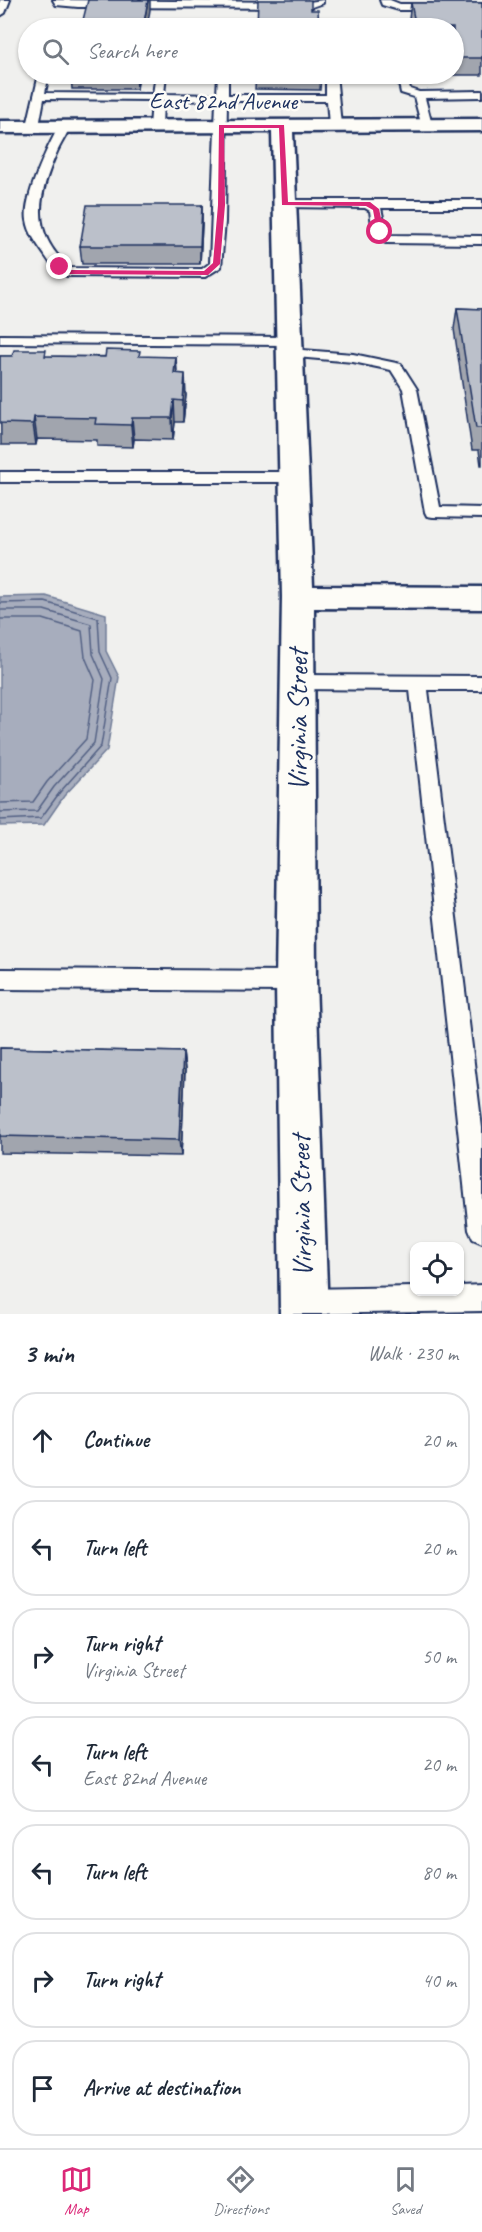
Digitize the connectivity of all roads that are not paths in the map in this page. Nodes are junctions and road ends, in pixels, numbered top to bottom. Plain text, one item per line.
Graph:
1 (5, 0) edge
2 (58, 0) edge
3 (318, 0) edge
4 (385, 0) edge
5 (482, 7) edge
6 (0, 13) edge
7 (42, 84) edge
8 (159, 84) edge
9 (223, 84) edge
10 (331, 84) edge
11 (404, 84) edge
12 (482, 94) edge
13 (419, 95) junction
14 (39, 96) junction
15 (158, 97) junction
16 (222, 98) junction
17 (332, 98) junction
18 (335, 125) junction
19 (426, 125) junction
20 (482, 125) edge
21 (33, 126) junction
22 (64, 126) junction
23 (221, 126) junction
24 (282, 126) junction
25 (0, 127) edge
26 (156, 127) junction
27 (285, 204) junction
28 (367, 204) junction
29 (482, 204) edge
30 (482, 240) edge
31 (0, 339) edge
32 (290, 347) junction
33 (0, 477) edge
34 (294, 477) junction
35 (482, 513) edge
36 (298, 597) junction
37 (482, 598) edge
38 (298, 682) junction
39 (418, 683) junction
40 (482, 683) edge
41 (0, 979) edge
42 (296, 981) junction
43 (482, 1230) edge
44 (482, 1298) edge
45 (303, 1308) edge

1 - 6 lane
2 - 3 lane
4 - 5 lane
7 - 14 lane
8 - 15 lane
9 - 16 lane
10 - 17 lane
11 - 13 lane
12 - 13 lane
13 - 19 lane
14 - 15 lane
14 - 21 lane
15 - 16 lane
15 - 26 lane
16 - 17 lane
16 - 23 lane
17 - 18 lane
18 - 19 street, East 82nd Avenue
18 - 24 street, East 82nd Avenue
19 - 20 street, East 82nd Avenue
21 - 22 street, East 82nd Avenue
21 - 25 street, East 82nd Avenue
22 - 23 lane
22 - 26 street, East 82nd Avenue
23 - 24 street, East 82nd Avenue
23 - 26 street, East 82nd Avenue
24 - 27 street, Virginia Street
27 - 28 lane
27 - 32 street, Virginia Street
28 - 29 lane
28 - 30 lane
31 - 32 lane
32 - 34 street, Virginia Street
32 - 35 lane
33 - 34 lane
34 - 36 street, Virginia Street
36 - 37 street
36 - 38 street, Virginia Street
38 - 39 lane
38 - 42 street, Virginia Street
39 - 40 lane
39 - 43 lane
41 - 42 lane
42 - 45 street, Virginia Street
44 - 45 lane

